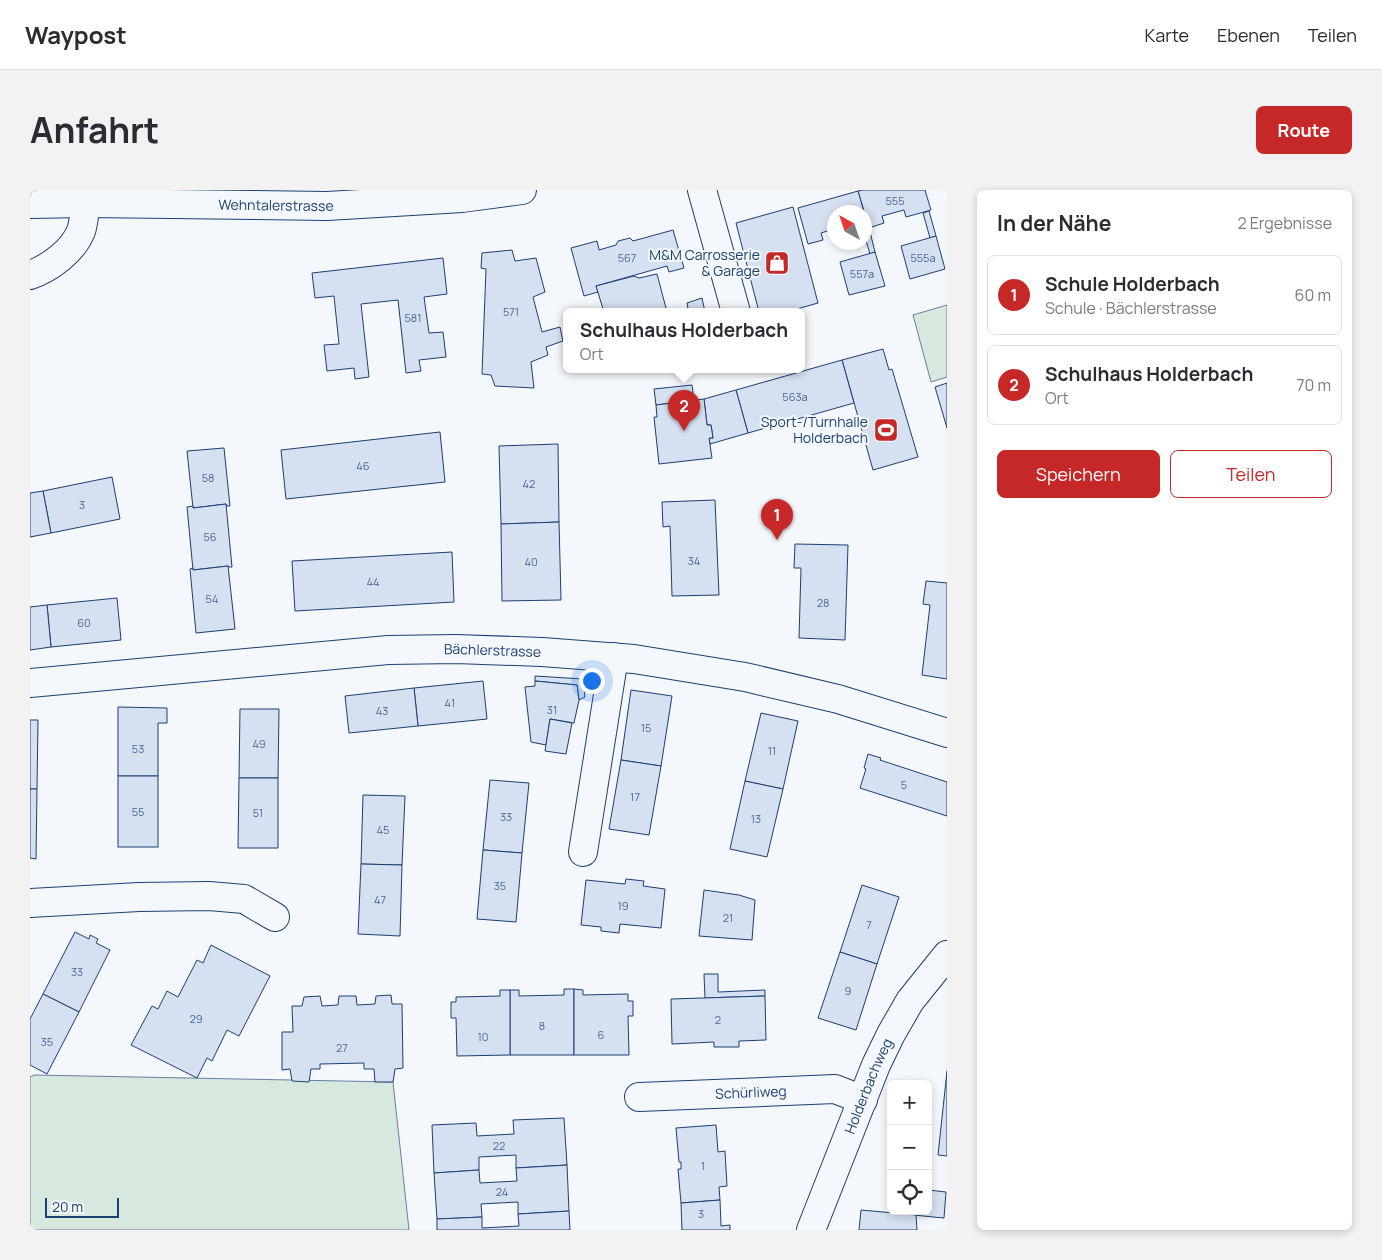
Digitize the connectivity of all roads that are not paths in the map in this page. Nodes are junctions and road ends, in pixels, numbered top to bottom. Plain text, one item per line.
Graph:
1 (522, 190) edge
2 (702, 190) edge
3 (147, 197) edge
4 (326, 198) edge
5 (86, 203) junction
6 (30, 204) edge
7 (30, 275) edge
8 (735, 308) edge
9 (614, 657) junction
10 (30, 682) edge
11 (947, 733) edge
12 (583, 852) dead end
13 (30, 903) edge
14 (275, 917) dead end
15 (947, 955) edge
16 (639, 1097) dead end
17 (862, 1100) junction
18 (812, 1230) edge

1 - 4 street, Wehntalerstrasse
2 - 8 street
3 - 4 street, Wehntalerstrasse
3 - 5 street, Wehntalerstrasse
5 - 6 street, Wehntalerstrasse
5 - 7 street
9 - 10 street, Bächlerstrasse
9 - 11 street, Bächlerstrasse
9 - 12 street
13 - 14 street
15 - 17 street, Holderbachweg
16 - 17 street, Schürliweg
17 - 18 street, Holderbachweg

